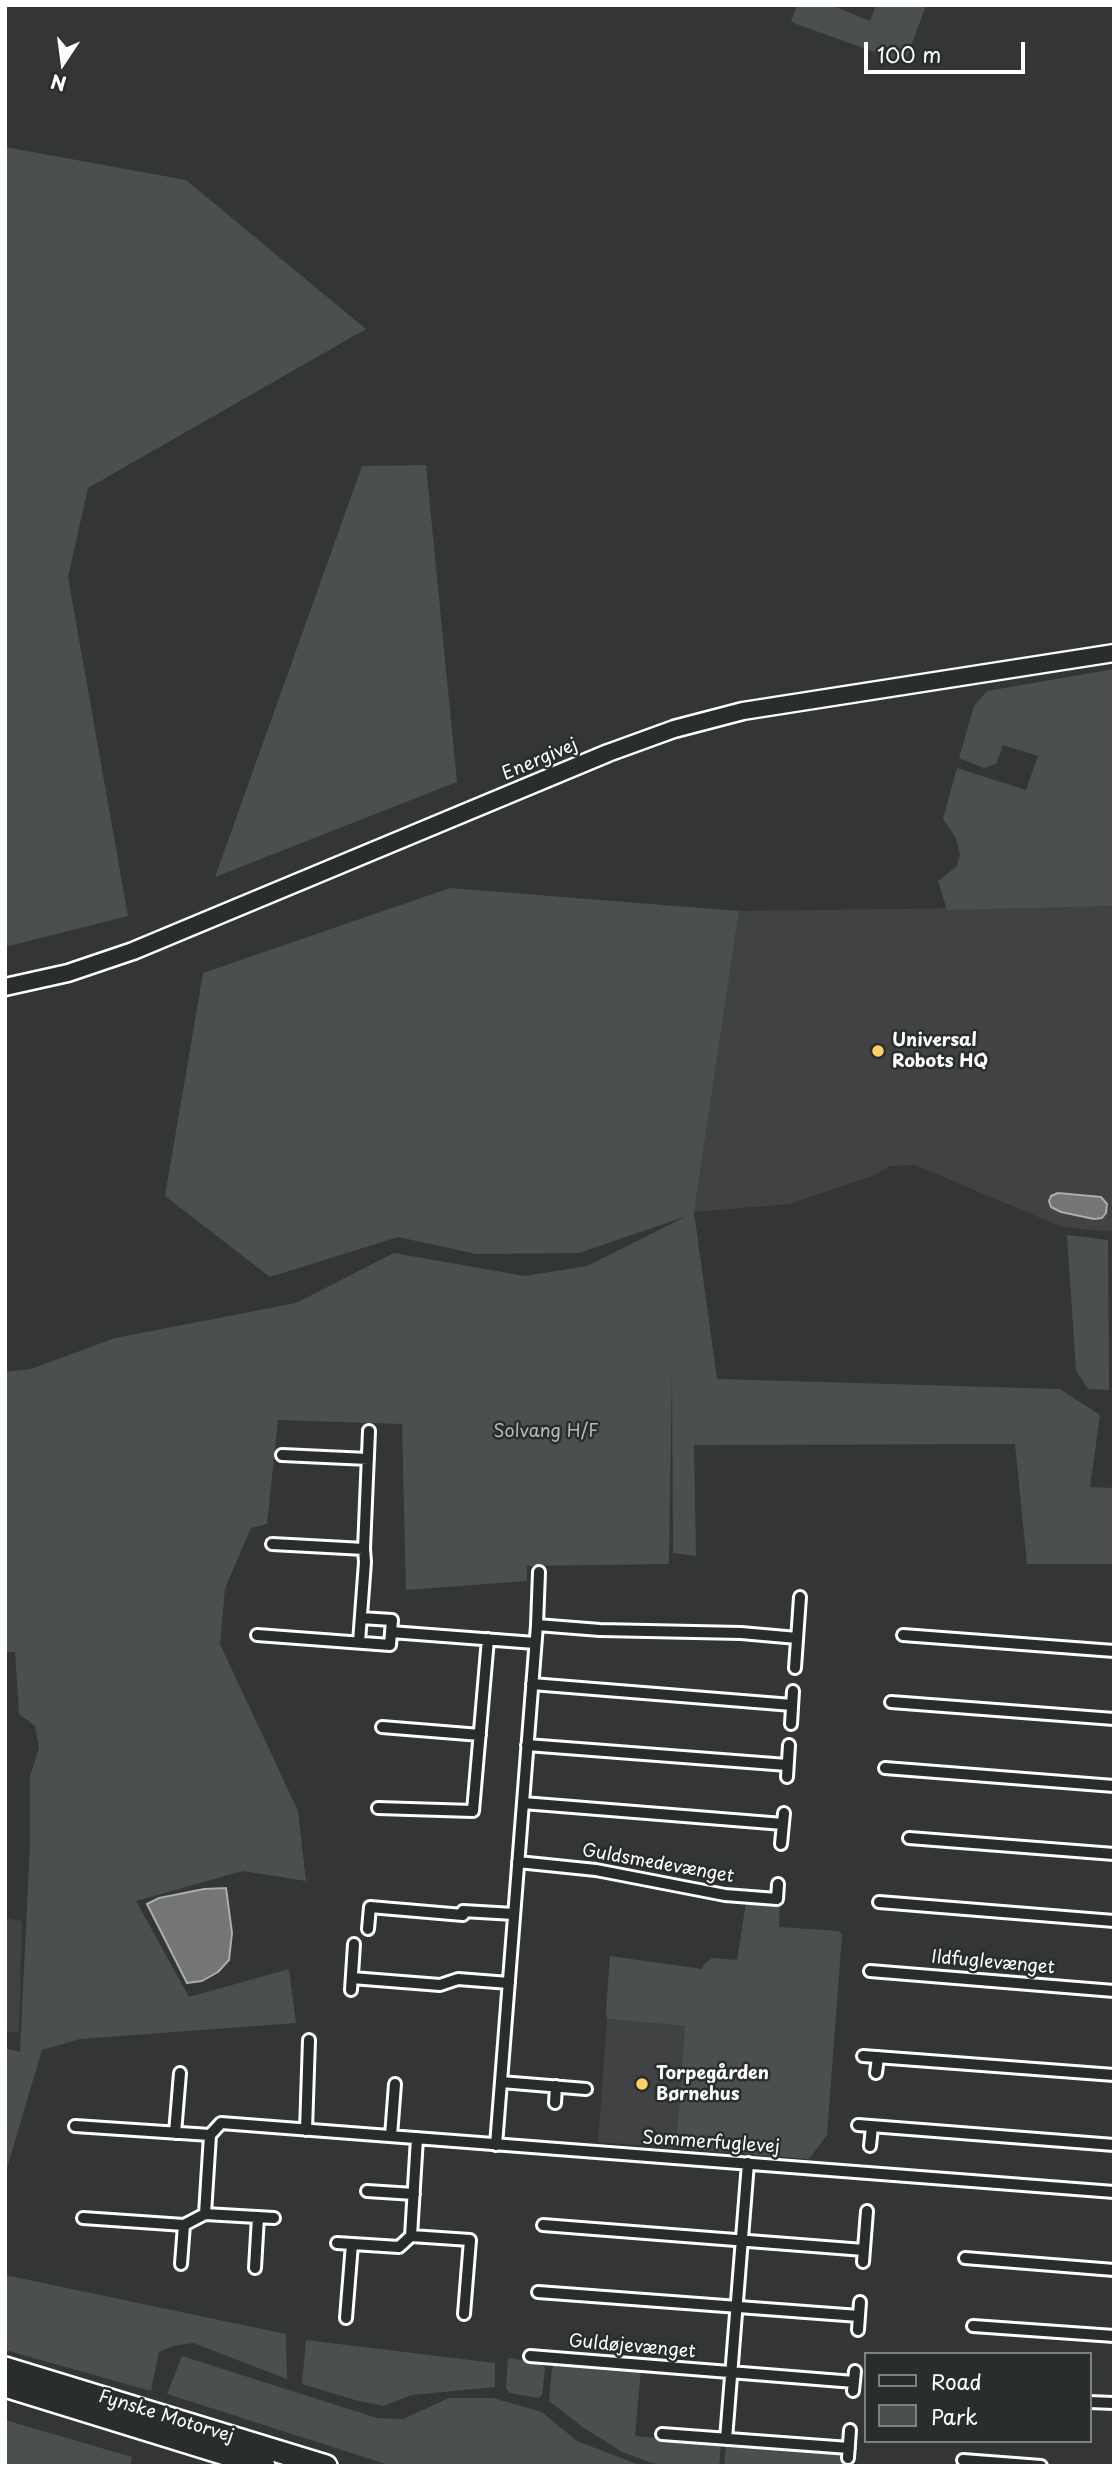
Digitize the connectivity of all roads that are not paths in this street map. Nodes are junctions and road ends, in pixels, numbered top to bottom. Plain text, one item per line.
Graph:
1 (1114, 653) edge
2 (5, 988) edge
3 (369, 1431) dead end
4 (282, 1455) dead end
5 (368, 1459) junction
6 (272, 1544) dead end
7 (364, 1549) junction
8 (539, 1572) dead end
9 (800, 1597) dead end
10 (361, 1618) junction
11 (537, 1625) junction
12 (391, 1632) junction
13 (257, 1635) dead end
14 (902, 1635) dead end
15 (797, 1638) junction
16 (488, 1639) junction
17 (359, 1642) junction
18 (535, 1643) junction
19 (1114, 1651) edge
20 (795, 1668) dead end
21 (532, 1684) junction
22 (793, 1691) dead end
23 (891, 1702) dead end
24 (792, 1705) junction
25 (1114, 1719) edge
26 (791, 1724) dead end
27 (382, 1727) dead end
28 (480, 1735) junction
29 (527, 1745) junction
30 (789, 1745) dead end
31 (885, 1768) dead end
32 (1114, 1786) edge
33 (523, 1803) junction
34 (378, 1808) dead end
35 (909, 1838) dead end
36 (781, 1844) dead end
37 (1114, 1854) edge
38 (518, 1862) junction
39 (778, 1884) dead end
40 (879, 1902) dead end
41 (514, 1914) junction
42 (1114, 1922) edge
43 (368, 1929) dead end
44 (354, 1944) dead end
45 (870, 1970) dead end
46 (352, 1978) junction
47 (509, 1983) junction
48 (351, 1990) dead end
49 (1114, 1991) edge
50 (309, 2040) dead end
51 (863, 2056) dead end
52 (878, 2057) junction
53 (180, 2073) dead end
54 (876, 2073) dead end
55 (1114, 2075) edge
56 (501, 2082) junction
57 (395, 2084) dead end
58 (556, 2087) junction
59 (586, 2089) dead end
60 (555, 2103) dead end
61 (858, 2125) dead end
62 (75, 2126) dead end
63 (872, 2127) junction
64 (306, 2130) junction
65 (175, 2133) junction
66 (210, 2135) junction
67 (391, 2136) junction
68 (417, 2138) junction
69 (496, 2145) junction
70 (1114, 2145) edge
71 (870, 2146) dead end
72 (748, 2163) junction
73 (368, 2191) dead end
74 (1114, 2192) edge
75 (414, 2194) junction
76 (867, 2211) dead end
77 (205, 2214) junction
78 (258, 2217) junction
79 (83, 2218) dead end
80 (274, 2218) dead end
81 (184, 2225) junction
82 (543, 2225) dead end
83 (411, 2236) junction
84 (742, 2241) junction
85 (337, 2243) dead end
86 (352, 2244) junction
87 (864, 2250) junction
88 (965, 2258) dead end
89 (863, 2262) dead end
90 (181, 2264) dead end
91 (255, 2268) dead end
92 (1114, 2270) edge
93 (538, 2292) dead end
94 (860, 2302) dead end
95 (736, 2307) junction
96 (464, 2314) dead end
97 (859, 2316) junction
98 (346, 2318) dead end
99 (973, 2326) dead end
100 (858, 2330) dead end
101 (1114, 2336) edge
102 (530, 2356) dead end
103 (5, 2368) edge
104 (731, 2372) junction
105 (854, 2381) dead end
106 (5, 2386) edge
107 (1091, 2402) edge
108 (1114, 2403) edge
109 (850, 2430) dead end
110 (662, 2434) dead end
111 (726, 2439) junction
112 (963, 2460) dead end
113 (264, 2466) edge
114 (326, 2466) edge
115 (1041, 2466) edge

1 - 2 street, Energivej
3 - 5 street
4 - 5 street
5 - 7 street
6 - 7 street
7 - 10 street
8 - 11 street
9 - 15 street
10 - 12 street
10 - 17 street
11 - 15 street
11 - 18 street
12 - 16 street
12 - 17 street
13 - 17 street
14 - 19 street
15 - 20 street
16 - 18 street
16 - 28 street
18 - 21 street
21 - 24 street
21 - 29 street
22 - 24 street
23 - 25 street
24 - 26 street
27 - 28 street
28 - 34 street
29 - 30 street
29 - 33 street
31 - 32 street
33 - 36 street
33 - 38 street
35 - 37 street
38 - 39 street, Guldsmedevænget
38 - 41 street
40 - 42 street
41 - 43 street
41 - 47 street
44 - 46 street
45 - 49 street, Ildfuglevænget
46 - 47 street
46 - 48 street
47 - 56 street
50 - 64 street
51 - 52 street
52 - 54 street
52 - 55 street
53 - 65 street
56 - 58 street
56 - 69 street
57 - 67 street
58 - 59 street
58 - 60 street
61 - 63 street
62 - 65 street
63 - 70 street
63 - 71 street
64 - 66 street, Sommerfuglevej
64 - 67 street, Sommerfuglevej
65 - 66 street
66 - 77 street
67 - 68 street, Sommerfuglevej
68 - 69 street, Sommerfuglevej
68 - 75 street
69 - 72 street, Sommerfuglevej
72 - 74 street, Sommerfuglevej
72 - 84 street
73 - 75 street
75 - 83 street
76 - 87 street
77 - 78 street
77 - 81 street
78 - 80 street
78 - 91 street
79 - 81 street
81 - 90 street
82 - 84 street
83 - 86 street
83 - 96 street
84 - 87 street
84 - 95 street
85 - 86 street
86 - 98 street
87 - 89 street
88 - 92 street
93 - 95 street
94 - 97 street
95 - 97 street
95 - 104 street
97 - 100 street
99 - 101 street
102 - 104 street, Guldøjevænget
103 - 114 highway, Fynske Motorvej
104 - 105 street, Guldøjevænget
104 - 111 street
106 - 113 highway, Fynske Motorvej
107 - 108 street
109 - 111 street
110 - 111 street
112 - 115 street

